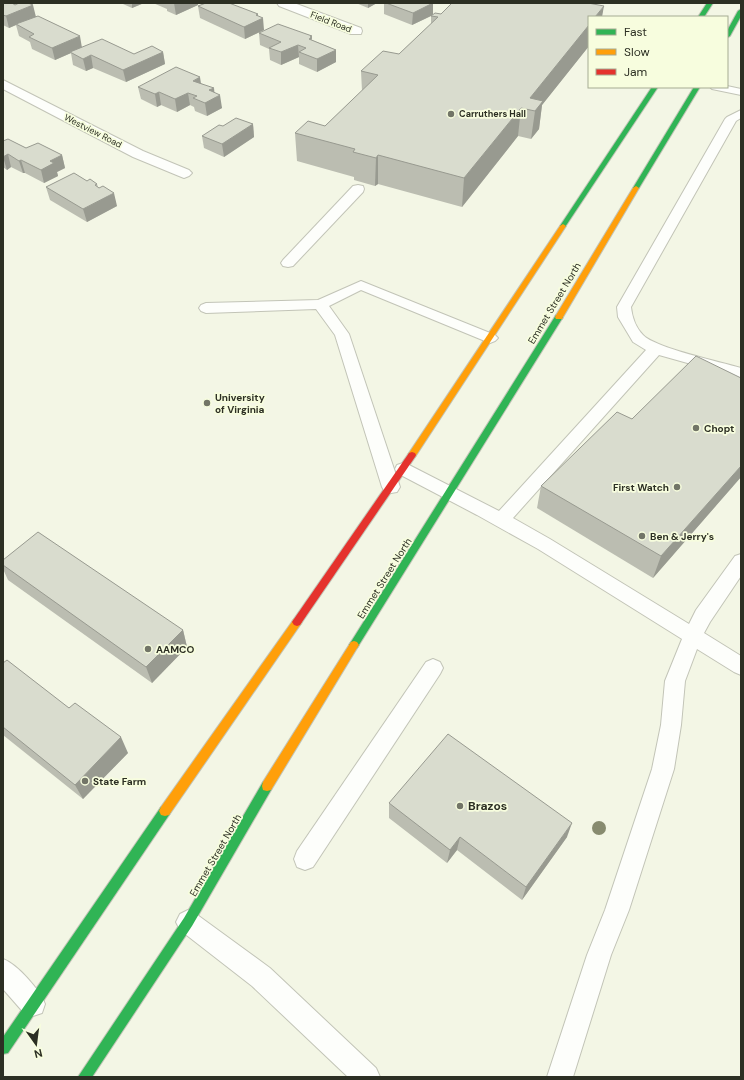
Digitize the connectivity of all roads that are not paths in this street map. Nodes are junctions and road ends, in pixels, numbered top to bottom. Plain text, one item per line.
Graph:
1 (283, 3) edge
2 (710, 3) edge
3 (741, 10) edge
4 (702, 16) edge
5 (738, 22) edge
6 (356, 31) dead end
7 (728, 35) edge
8 (3, 84) edge
9 (654, 88) edge
10 (696, 88) edge
11 (721, 88) edge
12 (741, 92) edge
13 (741, 113) edge
14 (184, 174) dead end
15 (358, 189) dead end
16 (288, 263) dead end
17 (320, 304) junction
18 (206, 308) dead end
19 (490, 338) junction
20 (656, 349) junction
21 (741, 373) edge
22 (404, 469) junction
23 (391, 487) junction
24 (450, 493) junction
25 (501, 520) junction
26 (741, 561) edge
27 (693, 635) junction
28 (741, 666) edge
29 (433, 668) dead end
30 (305, 859) dead end
31 (188, 922) junction
32 (3, 971) edge
33 (33, 1004) junction
34 (3, 1048) edge
35 (84, 1077) edge
36 (367, 1077) edge
37 (560, 1077) edge

1 - 6 street, Field Road
2 - 4 main road
3 - 5 main road
5 - 7 main road
8 - 14 street, Westview Road
9 - 19 main road
10 - 24 main road, Emmet Street North
11 - 12 lane
13 - 20 lane
15 - 16 lane
17 - 18 lane
17 - 19 lane
17 - 23 lane
19 - 22 main road
20 - 21 lane
20 - 25 lane
22 - 23 main road
22 - 24 lane
23 - 33 main road
24 - 25 lane
24 - 31 main road, Emmet Street North
25 - 27 lane
26 - 27 lane
27 - 28 lane
27 - 37 lane
29 - 30 lane
31 - 35 main road, Emmet Street North
31 - 36 lane
32 - 33 lane
33 - 34 main road

